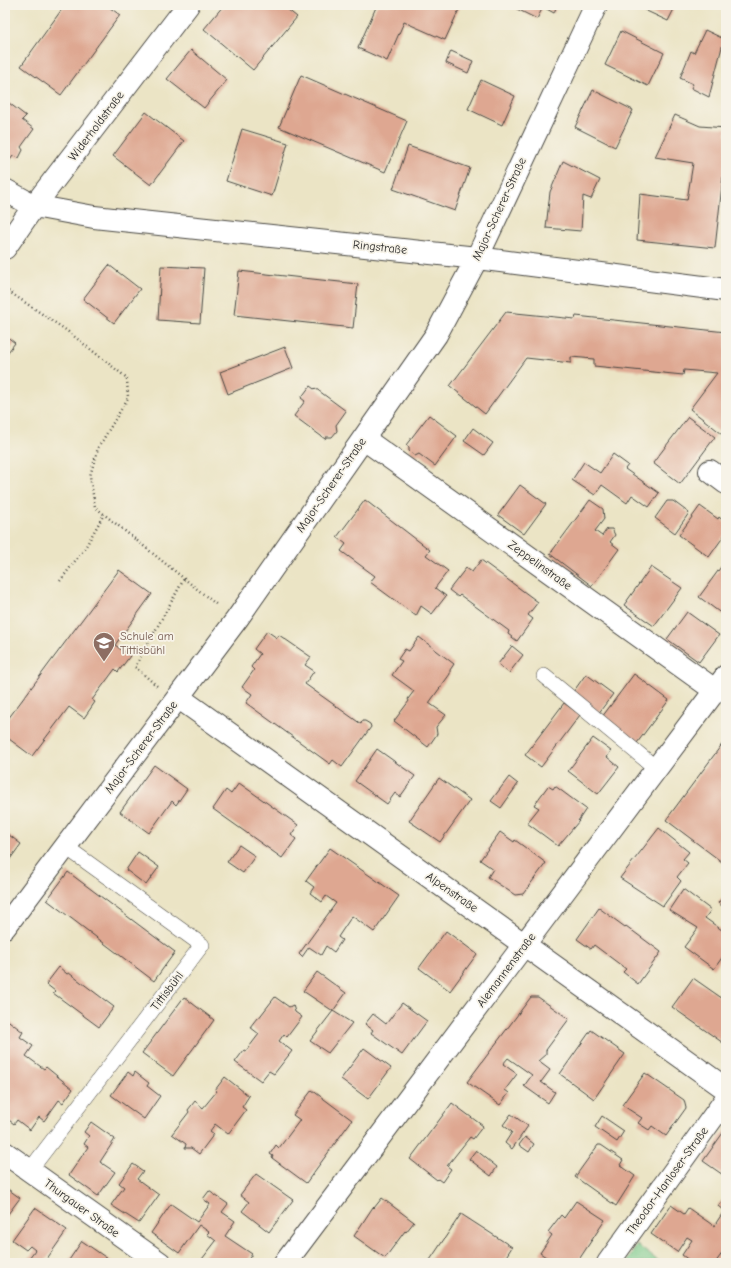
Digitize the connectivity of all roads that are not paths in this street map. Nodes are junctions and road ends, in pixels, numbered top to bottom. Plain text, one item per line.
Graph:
1 (188, 5) edge
2 (596, 5) edge
3 (5, 190) edge
4 (34, 206) junction
5 (5, 248) edge
6 (477, 258) junction
7 (726, 290) edge
8 (364, 439) junction
9 (544, 676) dead end
10 (721, 684) edge
11 (176, 699) junction
12 (657, 769) junction
13 (66, 847) junction
14 (5, 927) edge
15 (526, 945) junction
16 (726, 1089) edge
17 (726, 1099) edge
18 (5, 1153) edge
19 (30, 1170) junction
20 (160, 1263) edge
21 (286, 1263) edge
22 (608, 1263) edge

1 - 4 street, Widerholdstraße
2 - 6 street, Major-Scherer-Straße
3 - 4 street, Ringstraße
4 - 5 street, Widerholdstraße
4 - 6 street, Ringstraße
6 - 7 street, Ringstraße
6 - 8 street, Major-Scherer-Straße
8 - 10 street, Zeppelinstraße
8 - 11 street, Major-Scherer-Straße
9 - 12 lane
10 - 12 street, Alemannenstraße
11 - 13 street, Major-Scherer-Straße
11 - 15 street, Alpenstraße
12 - 15 street, Alemannenstraße
13 - 14 street, Major-Scherer-Straße
13 - 19 lane, Tittisbühl
15 - 16 street, Alpenstraße
15 - 21 street, Alemannenstraße
17 - 22 street, Theodor-Hanloser-Straße
18 - 19 street, Thurgauer Straße
19 - 20 street, Thurgauer Straße

